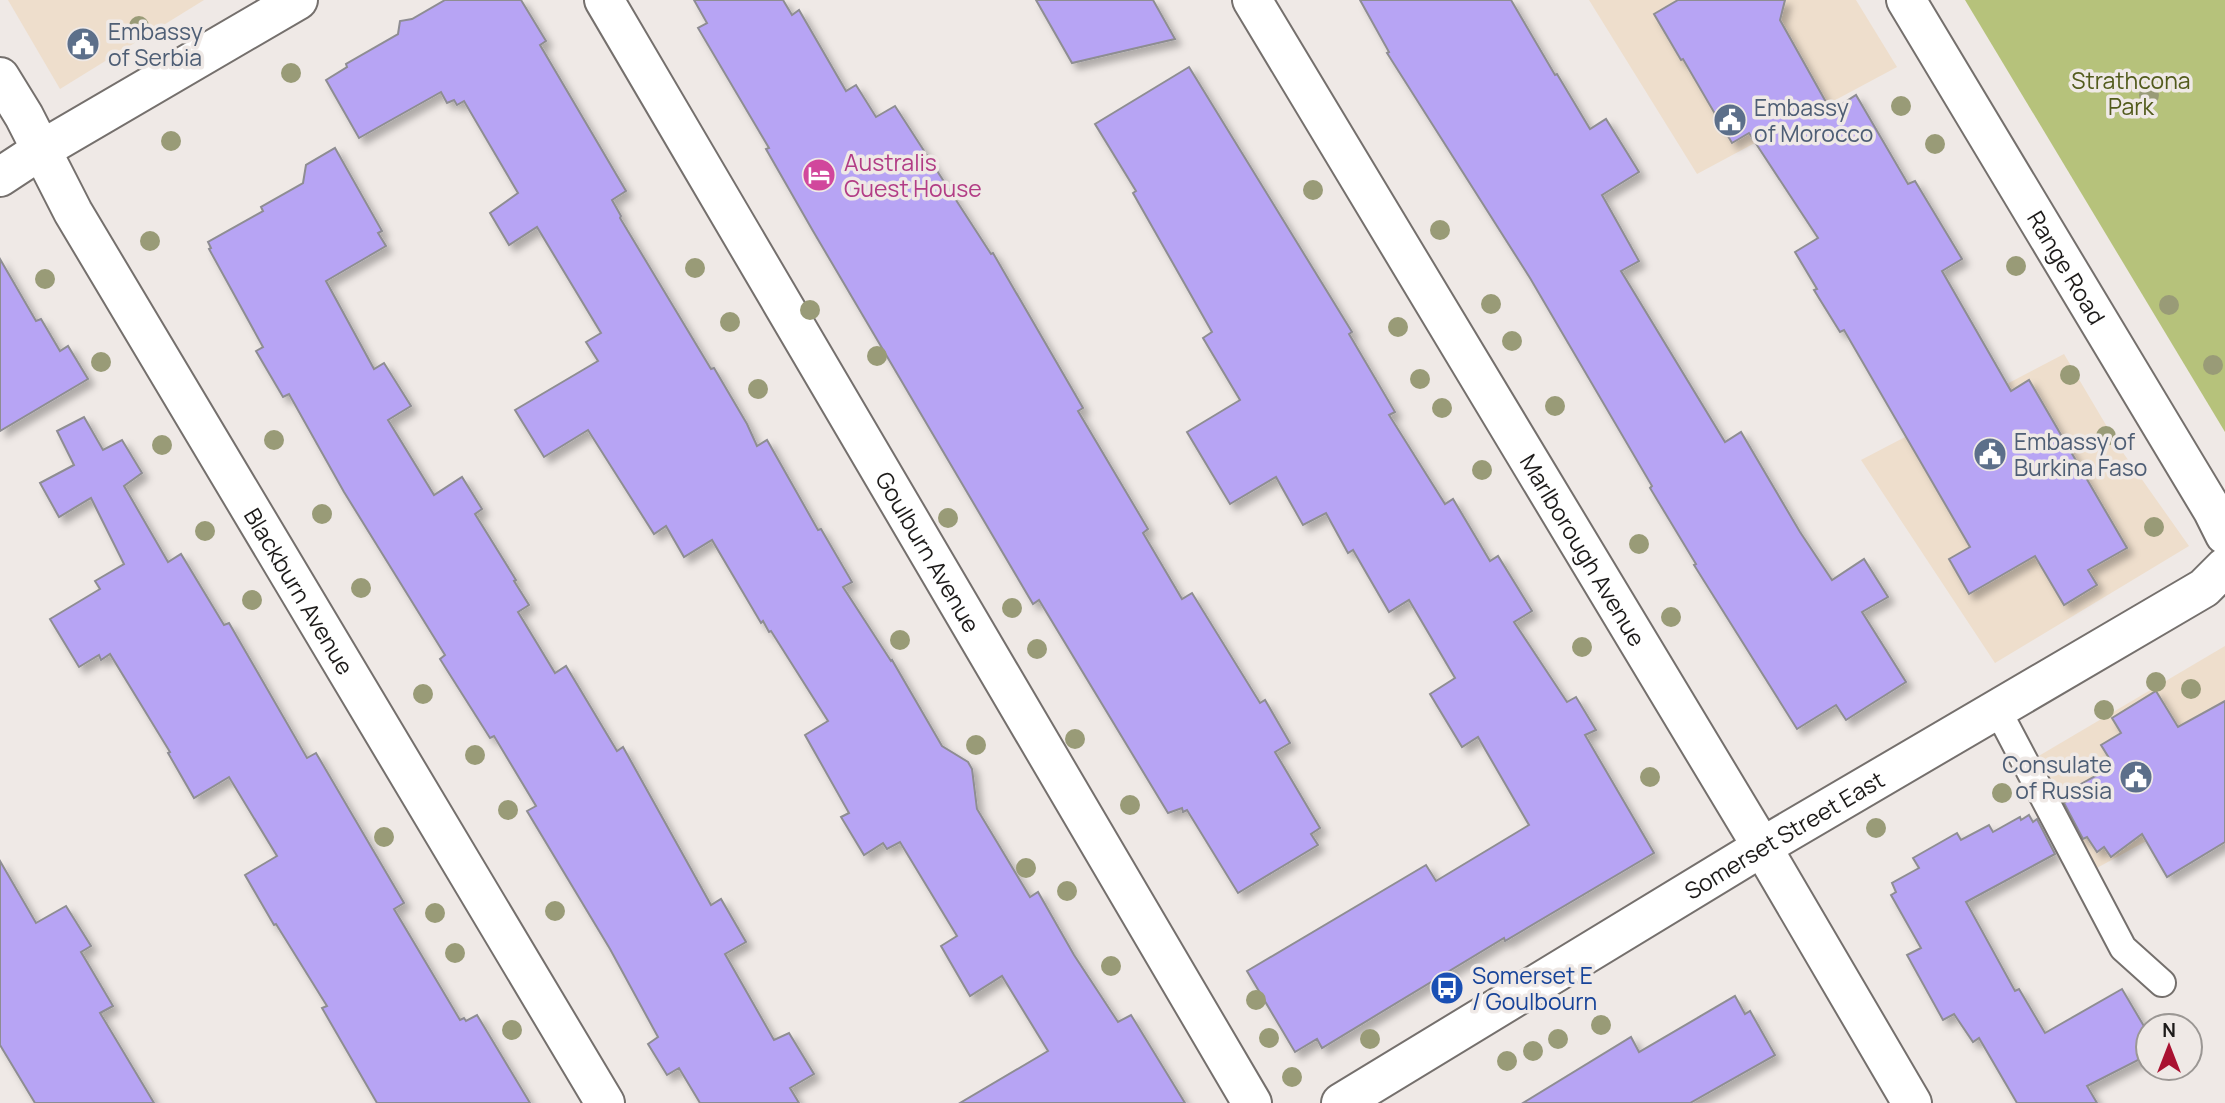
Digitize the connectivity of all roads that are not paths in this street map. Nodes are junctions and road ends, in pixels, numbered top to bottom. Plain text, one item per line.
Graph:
1 (298, 0) edge
2 (604, 0) edge
3 (1252, 0) edge
4 (1906, 0) edge
5 (0, 77) edge
6 (41, 150) junction
7 (0, 177) edge
8 (2225, 536) edge
9 (2225, 568) edge
10 (1997, 709) junction
11 (1762, 847) junction
12 (2162, 983) dead end
13 (605, 1103) edge
14 (1252, 1103) edge
15 (1341, 1103) edge
16 (1912, 1103) edge

1 - 6 street
2 - 14 street, Goulburn Avenue
3 - 11 street, Marlborough Avenue
4 - 8 street, Range Road
5 - 6 street, Blackburn Avenue
6 - 7 street
6 - 13 street, Blackburn Avenue
9 - 10 street, Somerset Street East
10 - 11 street, Somerset Street East
10 - 12 lane
11 - 15 street, Somerset Street East
11 - 16 street, Marlborough Avenue

